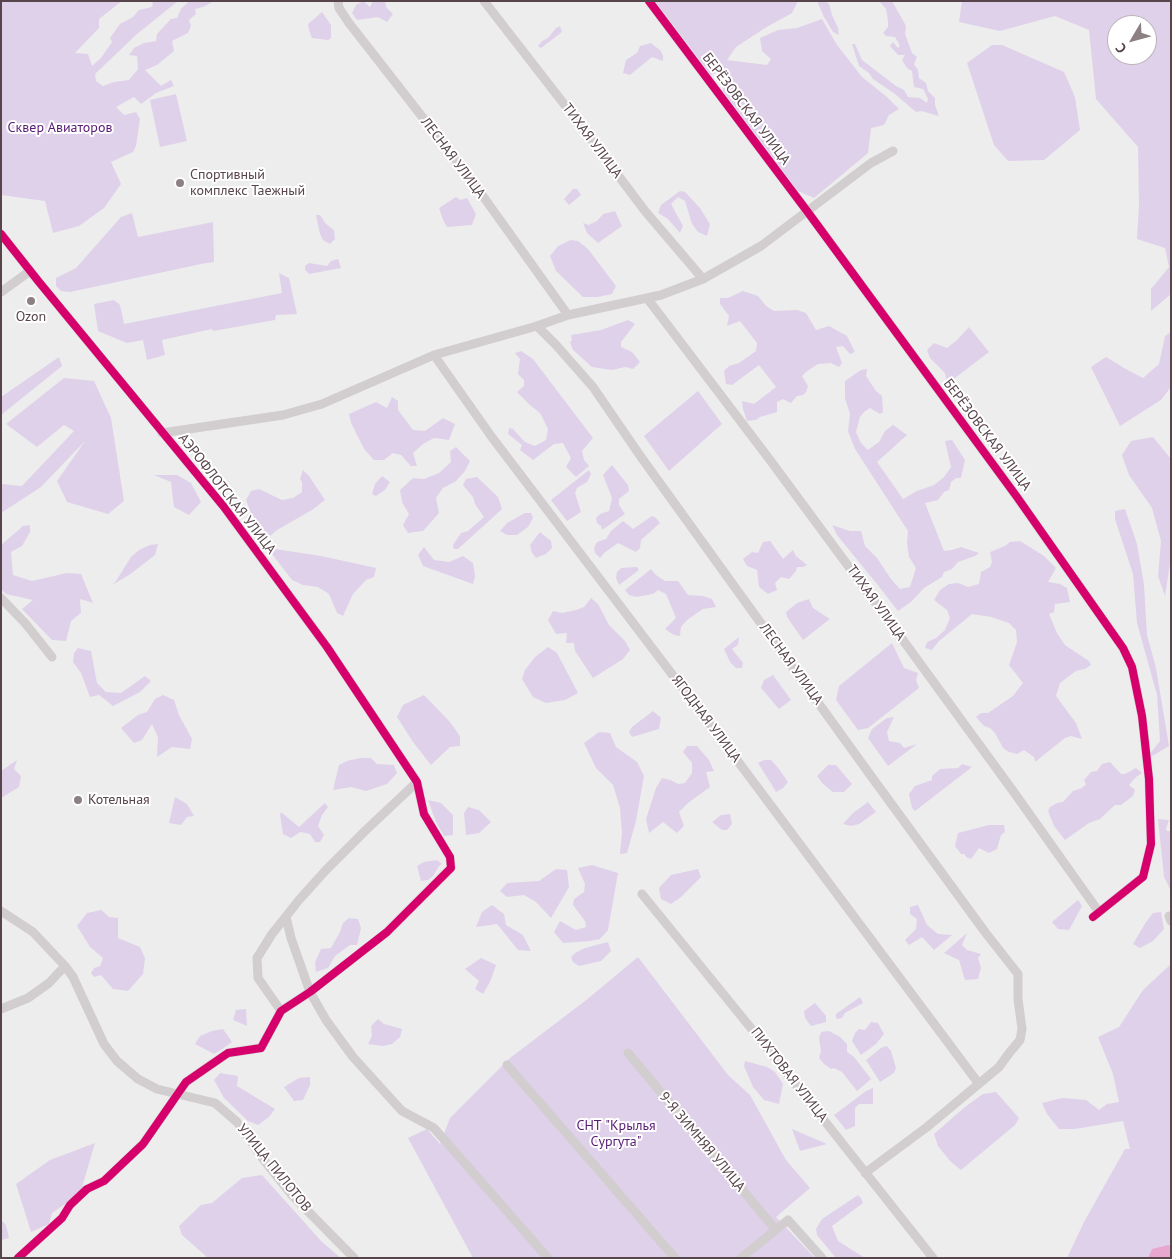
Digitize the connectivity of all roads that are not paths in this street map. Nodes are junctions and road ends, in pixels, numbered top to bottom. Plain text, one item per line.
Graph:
1 (338, 1) edge
2 (484, 1) edge
3 (649, 1) edge
4 (894, 151) dead end
5 (807, 211) junction
6 (1, 234) edge
7 (30, 271) junction
8 (703, 279) junction
9 (1, 292) edge
10 (646, 298) junction
11 (568, 315) junction
12 (537, 326) junction
13 (434, 355) junction
14 (162, 433) junction
15 (1, 598) edge
16 (52, 657) dead end
17 (417, 782) junction
18 (642, 894) dead end
19 (1, 911) edge
20 (1096, 915) joint
21 (286, 916) junction
22 (65, 966) junction
23 (310, 992) junction
24 (1, 1009) edge
25 (281, 1011) junction
26 (628, 1053) dead end
27 (507, 1065) dead end
28 (979, 1084) junction
29 (175, 1095) junction
30 (865, 1172) junction
31 (776, 1230) junction
32 (18, 1258) edge
33 (354, 1258) edge
34 (548, 1258) edge
35 (675, 1258) edge
36 (742, 1258) edge
37 (822, 1258) edge
38 (933, 1258) edge

1 - 11 street, ЛЕСНАЯ УЛИЦА
2 - 8 street, ТИХАЯ УЛИЦА
3 - 5 street, БЕРЁЗОВСКАЯ УЛИЦА
4 - 5 street
5 - 8 street
5 - 20 street, БЕРЁЗОВСКАЯ УЛИЦА
6 - 7 street, АЭРОФЛОТСКАЯ УЛИЦА
7 - 9 street
7 - 14 street, АЭРОФЛОТСКАЯ УЛИЦА
8 - 10 street
10 - 11 street
10 - 20 street, ТИХАЯ УЛИЦА
11 - 12 street
12 - 13 street
12 - 28 street, ЛЕСНАЯ УЛИЦА
13 - 14 street
13 - 28 street, ЯГОДНАЯ УЛИЦА
14 - 17 street, АЭРОФЛОТСКАЯ УЛИЦА
15 - 16 street
17 - 21 street
17 - 23 street
18 - 30 street, ПИХТОВАЯ УЛИЦА
19 - 22 street, УЛИЦА ПИЛОТОВ
21 - 23 street
21 - 25 street
22 - 24 street
22 - 29 street, УЛИЦА ПИЛОТОВ
23 - 25 street
23 - 34 street
25 - 29 street
26 - 31 street, 9-Я ЗИМНЯЯ УЛИЦА
27 - 35 street
28 - 30 street, ЛЕСНАЯ УЛИЦА
29 - 32 street
29 - 33 street, УЛИЦА ПИЛОТОВ
30 - 38 street, ПИХТОВАЯ УЛИЦА
31 - 36 street
31 - 37 street

